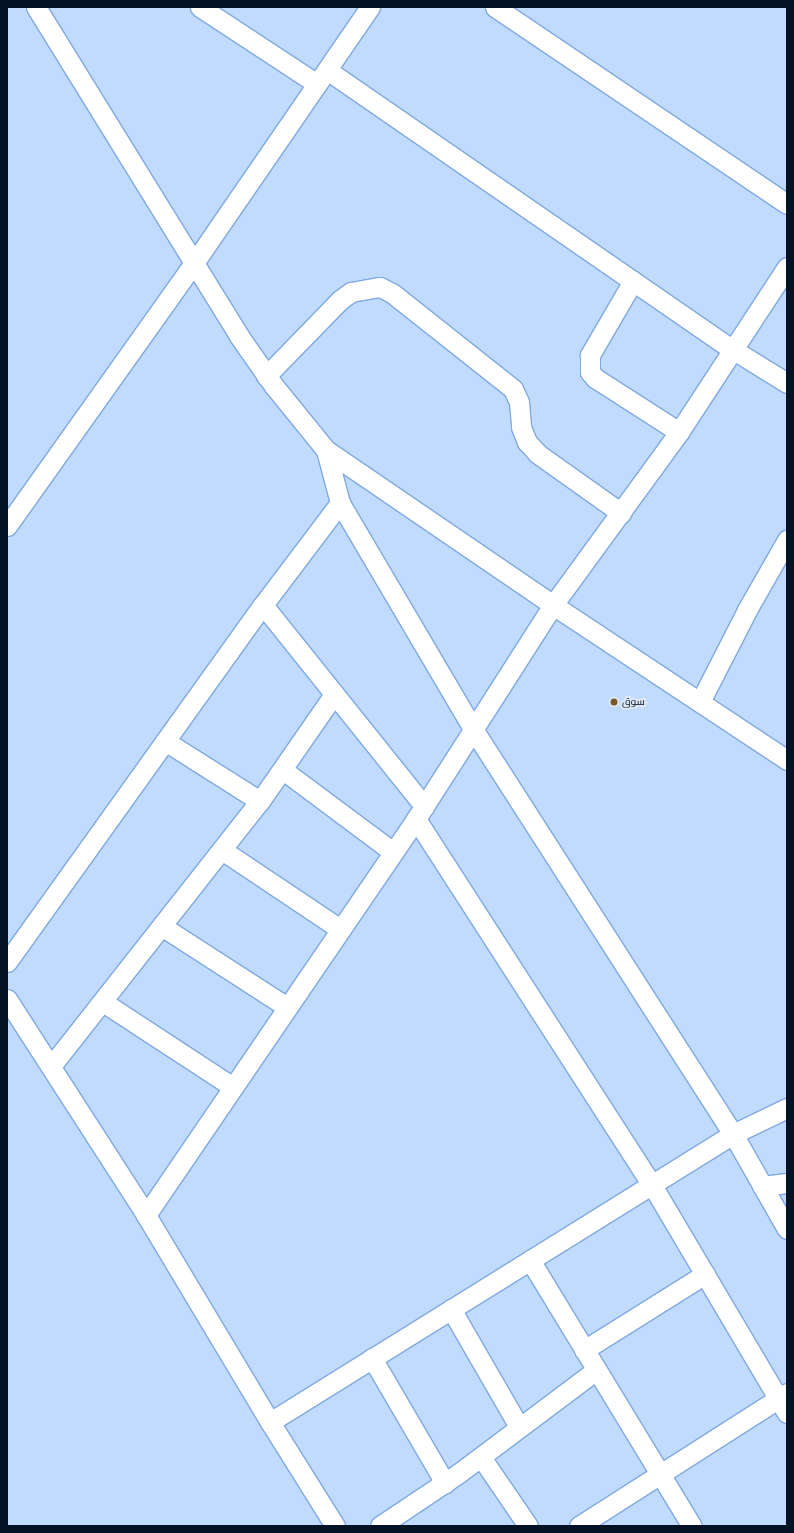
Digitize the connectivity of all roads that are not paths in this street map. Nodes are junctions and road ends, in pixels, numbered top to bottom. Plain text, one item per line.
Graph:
1 (36, 7) edge
2 (200, 7) edge
3 (370, 7) edge
4 (495, 7) edge
5 (322, 77) junction
6 (787, 204) edge
7 (194, 263) junction
8 (787, 267) edge
9 (633, 281) junction
10 (732, 349) junction
11 (266, 376) junction
12 (787, 383) edge
13 (679, 432) junction
14 (326, 450) junction
15 (340, 503) junction
16 (621, 513) junction
17 (7, 526) edge
18 (787, 540) edge
19 (263, 605) junction
20 (553, 606) junction
21 (334, 694) junction
22 (700, 702) junction
23 (473, 729) junction
24 (165, 742) junction
25 (787, 760) edge
26 (283, 770) junction
27 (260, 801) junction
28 (420, 812) junction
29 (222, 850) junction
30 (393, 852) junction
31 (163, 926) junction
32 (340, 929) junction
33 (7, 962) edge
34 (7, 999) edge
35 (103, 1002) junction
36 (287, 1007) junction
37 (52, 1065) junction
38 (233, 1087) junction
39 (787, 1108) edge
40 (732, 1134) junction
41 (787, 1183) edge
42 (652, 1184) junction
43 (762, 1186) junction
44 (146, 1215) junction
45 (787, 1229) edge
46 (530, 1260) junction
47 (705, 1274) junction
48 (451, 1310) junction
49 (584, 1350) junction
50 (372, 1358) junction
51 (596, 1370) junction
52 (784, 1401) edge
53 (270, 1422) junction
54 (519, 1427) junction
55 (481, 1457) junction
56 (660, 1474) junction
57 (445, 1483) junction
58 (335, 1526) edge
59 (380, 1526) edge
60 (528, 1526) edge
61 (579, 1526) edge
62 (692, 1526) edge

1 - 7 street
2 - 5 street
3 - 5 street
4 - 6 street
5 - 7 street
5 - 9 street
7 - 11 street
7 - 17 street
8 - 10 street
9 - 10 street
9 - 13 street
10 - 12 street
10 - 13 street
11 - 14 street
11 - 16 street
13 - 16 street
14 - 15 street
14 - 20 street
15 - 19 street
15 - 23 street
16 - 20 street
18 - 22 street
19 - 21 street
19 - 24 street
20 - 22 street
20 - 23 street
21 - 26 street
21 - 28 street
22 - 25 street
23 - 28 street
23 - 40 street
24 - 27 street
24 - 33 street
26 - 27 street
26 - 30 street
27 - 29 street
28 - 30 street
28 - 42 street
29 - 31 street
29 - 32 street
30 - 32 street
31 - 35 street
31 - 36 street
32 - 36 street
34 - 37 street
35 - 37 street
35 - 38 street
36 - 38 street
37 - 44 street
38 - 44 street
39 - 40 street
40 - 42 street
40 - 43 street
41 - 43 street
42 - 46 street
42 - 47 street
43 - 45 street
44 - 53 street
46 - 48 street
46 - 49 street
47 - 49 street
47 - 52 street
48 - 50 street
48 - 54 street
49 - 51 street
50 - 53 street
50 - 57 street
51 - 54 street
51 - 56 street
52 - 56 street
53 - 58 street
54 - 55 street
55 - 57 street
55 - 60 street
56 - 61 street
56 - 62 street
57 - 59 street

